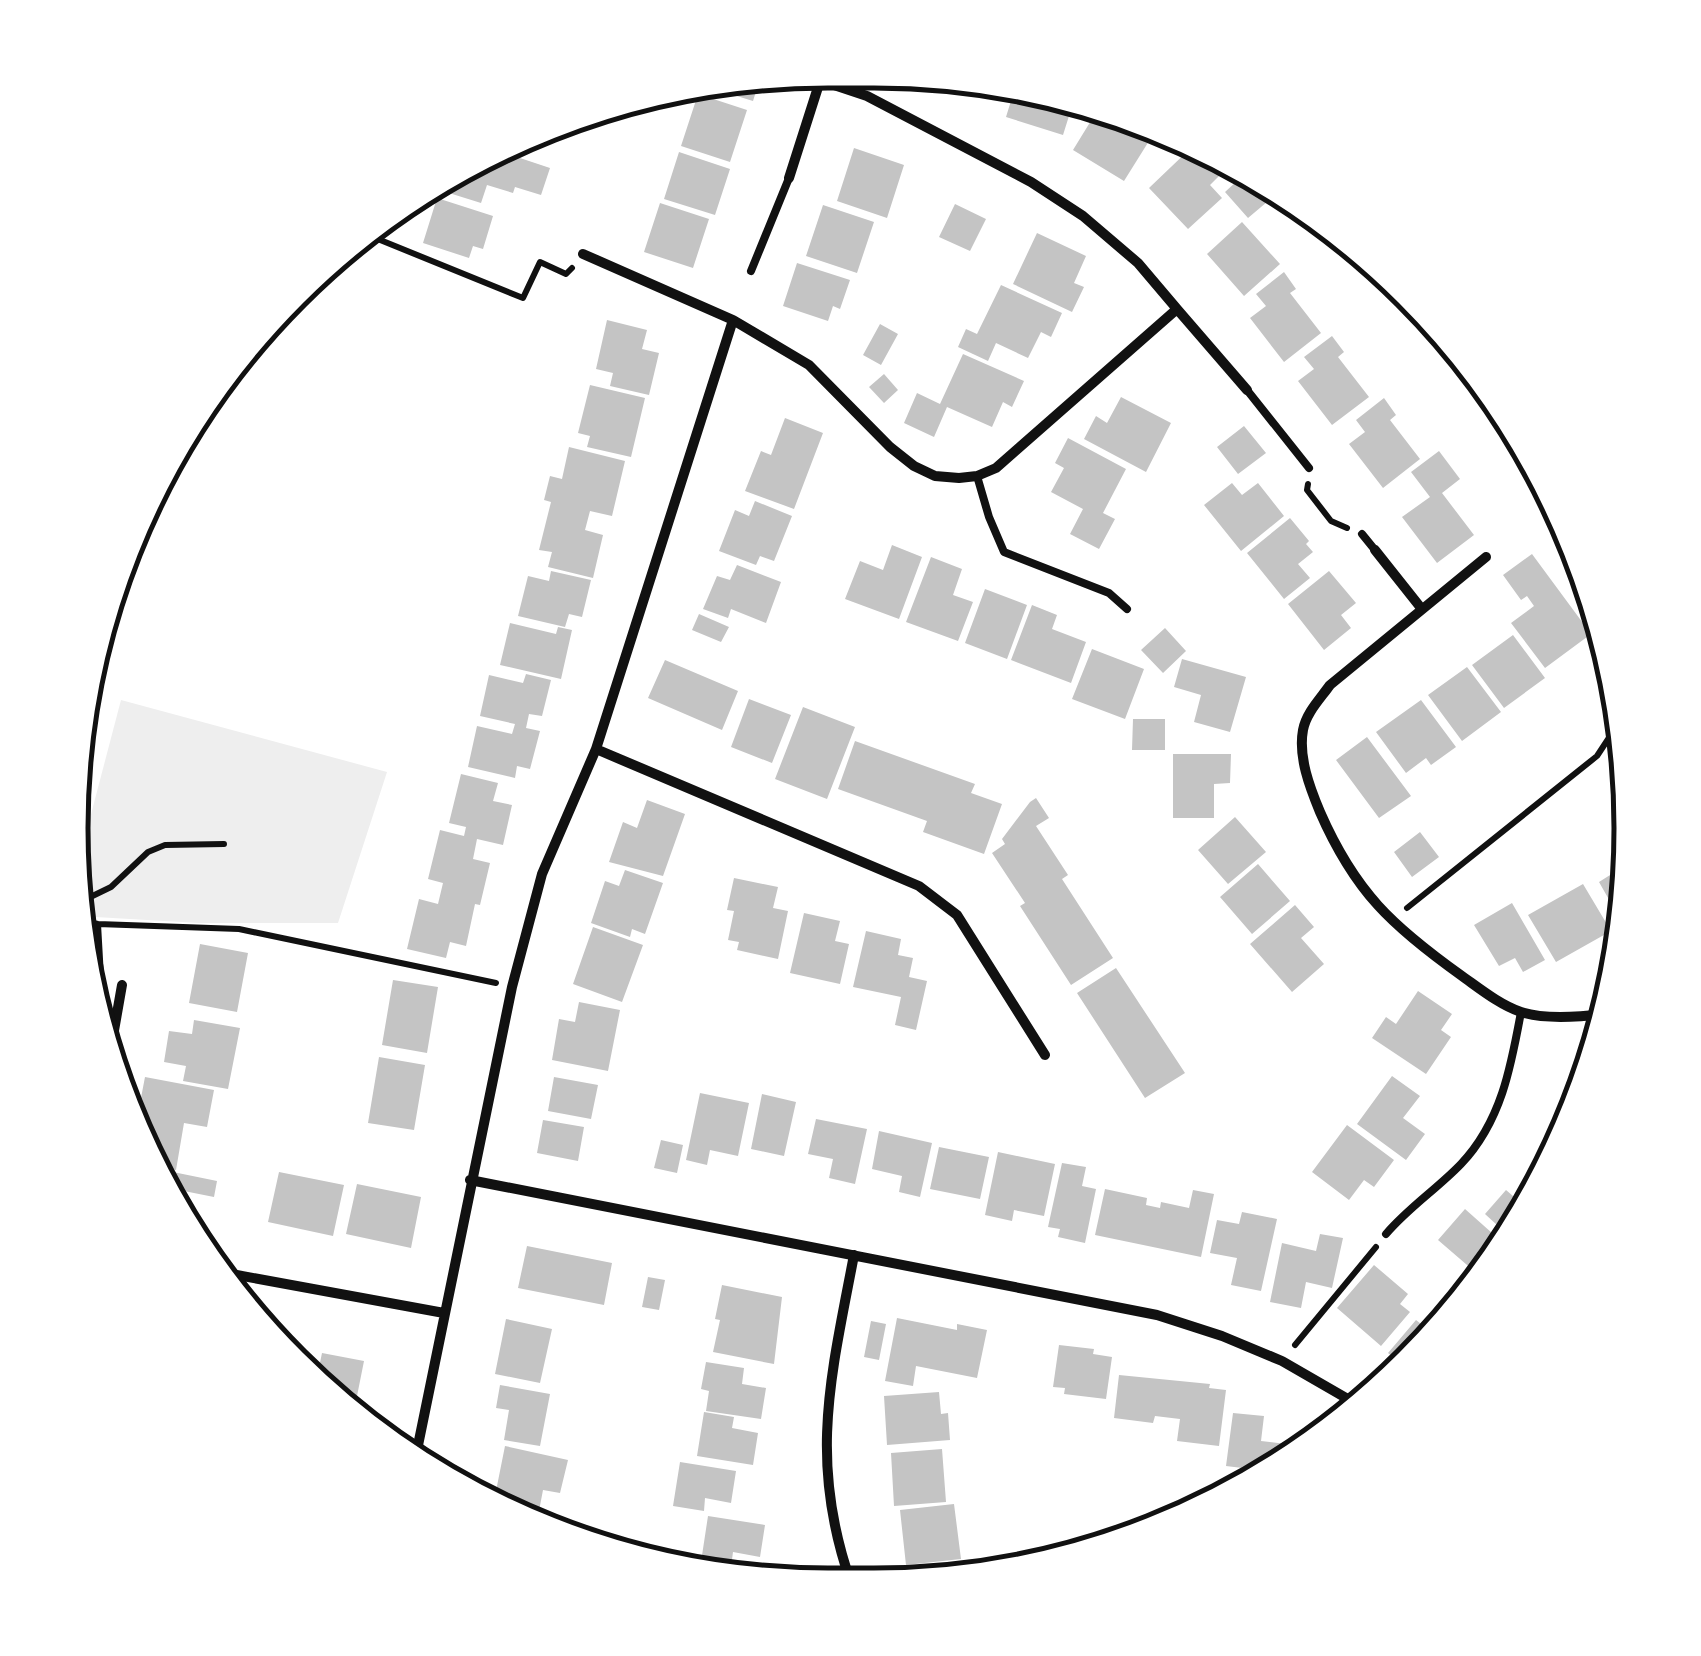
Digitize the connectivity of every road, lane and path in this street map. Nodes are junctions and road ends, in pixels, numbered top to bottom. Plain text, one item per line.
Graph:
1 (819, 88) edge
2 (842, 88) edge
3 (789, 178) joint
4 (379, 239) edge
5 (582, 254) joint
6 (751, 271) dead end
7 (1177, 309) junction
8 (733, 320) junction
9 (1247, 390) joint
10 (1309, 468) joint
11 (978, 476) junction
12 (1362, 534) joint
13 (1375, 550) joint
14 (1486, 557) dead end
15 (1421, 608) junction
16 (1128, 609) dead end
17 (1608, 739) edge
18 (596, 749) junction
19 (224, 844) dead end
20 (91, 897) edge
21 (1391, 922) junction
22 (94, 923) edge
23 (98, 924) junction
24 (102, 973) edge
25 (122, 986) dead end
26 (512, 986) junction
27 (1521, 1012) junction
28 (1589, 1015) edge
29 (115, 1026) edge
30 (1045, 1054) dead end
31 (470, 1180) junction
32 (1386, 1234) joint
33 (854, 1255) junction
34 (238, 1275) edge
35 (444, 1312) junction
36 (1282, 1360) junction
37 (1346, 1397) edge
38 (418, 1445) edge
39 (847, 1568) edge

1 - 3 street
2 - 7 street
3 - 6 lane
4 - 5 path
5 - 8 street
7 - 9 street
7 - 11 street
8 - 11 street
8 - 18 street
9 - 10 lane
10 - 12 path
11 - 16 lane
12 - 13 lane
13 - 15 street
14 - 15 street
15 - 21 street
17 - 21 path
18 - 26 street
18 - 30 street
19 - 20 path
21 - 27 street
22 - 23 path
23 - 24 path
23 - 26 path
25 - 29 street
26 - 31 street
27 - 28 street
27 - 32 lane
31 - 33 street
31 - 35 street
32 - 36 path
33 - 36 street
33 - 39 street
34 - 35 street
35 - 38 street
36 - 37 street

